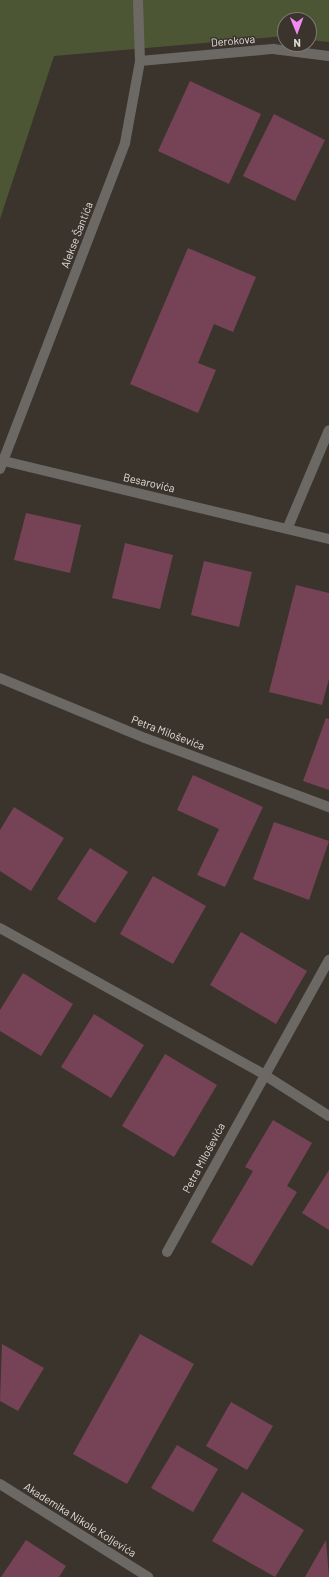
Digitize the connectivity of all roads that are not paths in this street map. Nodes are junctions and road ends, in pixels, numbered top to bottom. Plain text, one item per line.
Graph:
1 (138, 0) edge
2 (329, 56) edge
3 (140, 61) junction
4 (329, 430) edge
5 (2, 465) edge
6 (288, 527) junction
7 (329, 540) edge
8 (0, 678) edge
9 (329, 807) edge
10 (0, 928) edge
11 (329, 960) edge
12 (262, 1074) junction
13 (329, 1116) edge
14 (167, 1252) dead end
15 (0, 1484) edge
16 (148, 1577) edge

1 - 3 street, Alekse Šantića
2 - 3 street, Derokova
3 - 5 street, Alekse Šantića
4 - 6 street
5 - 6 street, Besarovića
6 - 7 street, Besarovića
8 - 9 street, Petra Miloševića
10 - 12 street
11 - 12 street, Petra Miloševića
12 - 13 street
12 - 14 street, Petra Miloševića
15 - 16 street, Akademika Nikole Koljevića

